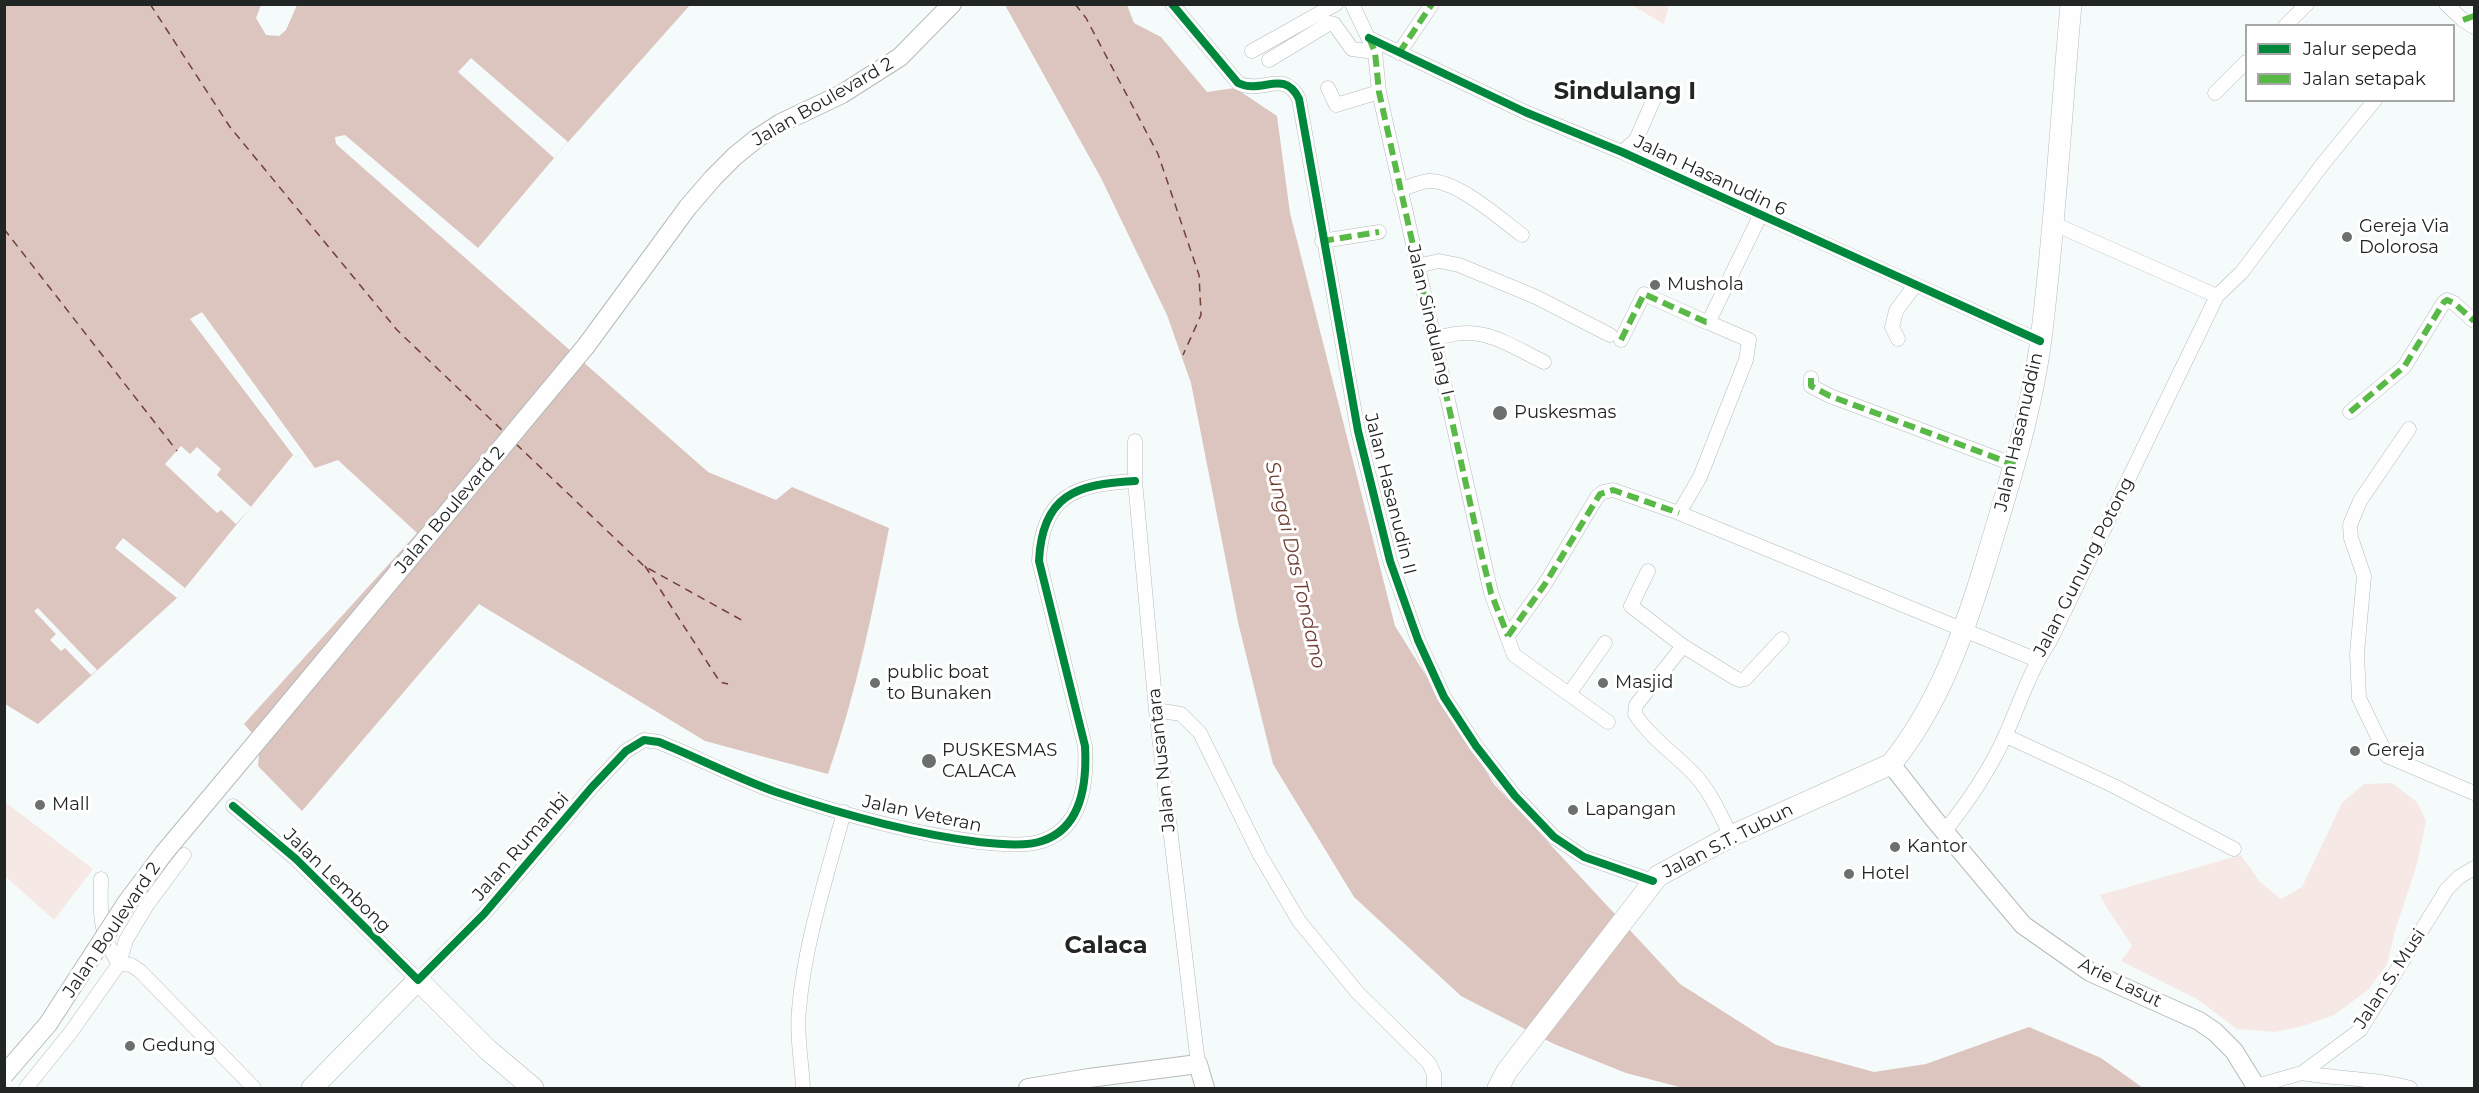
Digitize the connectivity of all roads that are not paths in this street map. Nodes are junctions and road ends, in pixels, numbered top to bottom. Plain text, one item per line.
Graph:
1 (952, 4) edge
2 (1172, 4) edge
3 (1336, 4) edge
4 (1352, 4) edge
5 (1432, 4) edge
6 (2071, 4) edge
7 (2307, 4) edge
8 (2446, 4) edge
9 (2466, 23) edge
10 (2287, 24) edge
11 (1369, 38) junction
12 (1252, 51) dead end
13 (1375, 52) junction
14 (1399, 53) junction
15 (1269, 60) dead end
16 (2245, 64) edge
17 (1328, 88) dead end
18 (1379, 92) junction
19 (2215, 93) dead end
20 (1656, 94) dead end
21 (2373, 102) edge
22 (1622, 153) junction
23 (1400, 190) junction
24 (1760, 216) junction
25 (2052, 223) junction
26 (1379, 232) dead end
27 (1522, 235) dead end
28 (1322, 241) junction
29 (1417, 266) junction
30 (1915, 285) junction
31 (2217, 296) junction
32 (2475, 321) edge
33 (1711, 322) junction
34 (1435, 339) junction
35 (1898, 339) dead end
36 (2040, 341) junction
37 (1544, 362) dead end
38 (1811, 378) dead end
39 (2350, 412) dead end
40 (2409, 429) dead end
41 (1135, 448) dead end
42 (2015, 465) junction
43 (1135, 481) junction
44 (1679, 513) junction
45 (1648, 571) dead end
46 (1964, 630) junction
47 (1508, 636) junction
48 (1782, 639) dead end
49 (1605, 643) dead end
50 (1683, 646) junction
51 (2037, 660) junction
52 (1569, 694) junction
53 (1156, 710) junction
54 (1608, 722) dead end
55 (2006, 736) junction
56 (650, 740) joint
57 (1891, 764) junction
58 (2475, 793) edge
59 (233, 806) dead end
60 (844, 812) junction
61 (1944, 832) junction
62 (1731, 836) junction
63 (2234, 849) dead end
64 (184, 855) dead end
65 (2475, 868) edge
66 (101, 879) dead end
67 (1653, 881) junction
68 (119, 964) junction
69 (418, 980) junction
70 (1198, 1064) junction
71 (2301, 1073) junction
72 (4, 1075) edge
73 (1503, 1080) edge
74 (2256, 1087) edge
75 (315, 1088) edge
76 (26, 1089) edge
77 (254, 1089) edge
78 (533, 1089) edge
79 (803, 1089) edge
80 (1028, 1089) edge
81 (1205, 1089) edge
82 (1434, 1089) edge
83 (2410, 1089) edge

1 - 72 main road, Jalan Boulevard 2, bridge
2 - 28 street, Jalan Hasanudin II
3 - 12 street
4 - 11 street, Jalan Sindulang I
5 - 14 street
6 - 25 highway, Jalan Hasanuddin
7 - 10 street
8 - 9 street
11 - 13 street, Jalan Sindulang I
11 - 14 street, Jalan Hasanudin 6
13 - 15 street
13 - 18 street, Jalan Sindulang I
14 - 22 street, Jalan Hasanudin 6
16 - 19 street
17 - 18 street
18 - 23 street, Jalan Sindulang I
20 - 22 street
21 - 31 street, Jalan Gunung Potong
22 - 24 street, Jalan Hasanudin 6
23 - 27 street
23 - 29 street, Jalan Sindulang I
24 - 30 street, Jalan Hasanudin 6
24 - 33 street
25 - 31 street
25 - 36 highway, Jalan Hasanuddin
26 - 28 street
28 - 67 street, Jalan Hasanudin II
29 - 33 street
29 - 34 street, Jalan Sindulang I
30 - 35 street
30 - 36 street, Jalan Hasanudin 6
31 - 51 street, Jalan Gunung Potong
32 - 39 street
33 - 44 street
34 - 37 street
34 - 47 street, Jalan Sindulang I
36 - 42 highway, Jalan Hasanuddin
38 - 42 street
40 - 58 street
41 - 43 street, Jalan Nusantara
42 - 46 highway, Jalan Hasanuddin
43 - 53 street, Jalan Nusantara
43 - 60 street, Jalan Veteran
44 - 46 street
44 - 47 street
45 - 50 street
46 - 51 street
46 - 57 highway, Jalan Hasanuddin
47 - 52 street, Jalan Sindulang I
48 - 50 street
49 - 52 street
50 - 62 street
51 - 55 street, Jalan Gunung Potong
52 - 54 street, Jalan Sindulang I
53 - 70 street, Jalan Nusantara
53 - 82 street
55 - 61 street, Jalan Gunung Potong
55 - 63 street
56 - 60 street, Jalan Veteran
56 - 69 street, Jalan Rumanbi
57 - 61 main road, Arie Lasut
57 - 62 highway, Jalan S.T. Tubun
59 - 69 street, Jalan Lembong
60 - 79 street
61 - 74 main road, Arie Lasut
62 - 67 highway, Jalan S.T. Tubun
64 - 68 street
65 - 71 street, Jalan S. Musi
66 - 68 street
67 - 73 highway, Jalan S.T. Tubun
68 - 76 street
68 - 77 street
69 - 75 highway, Jalan Rumanbi
69 - 78 highway, Jalan Lembong
70 - 80 main road
70 - 81 main road
71 - 74 street, Jalan S. Musi
71 - 83 street

